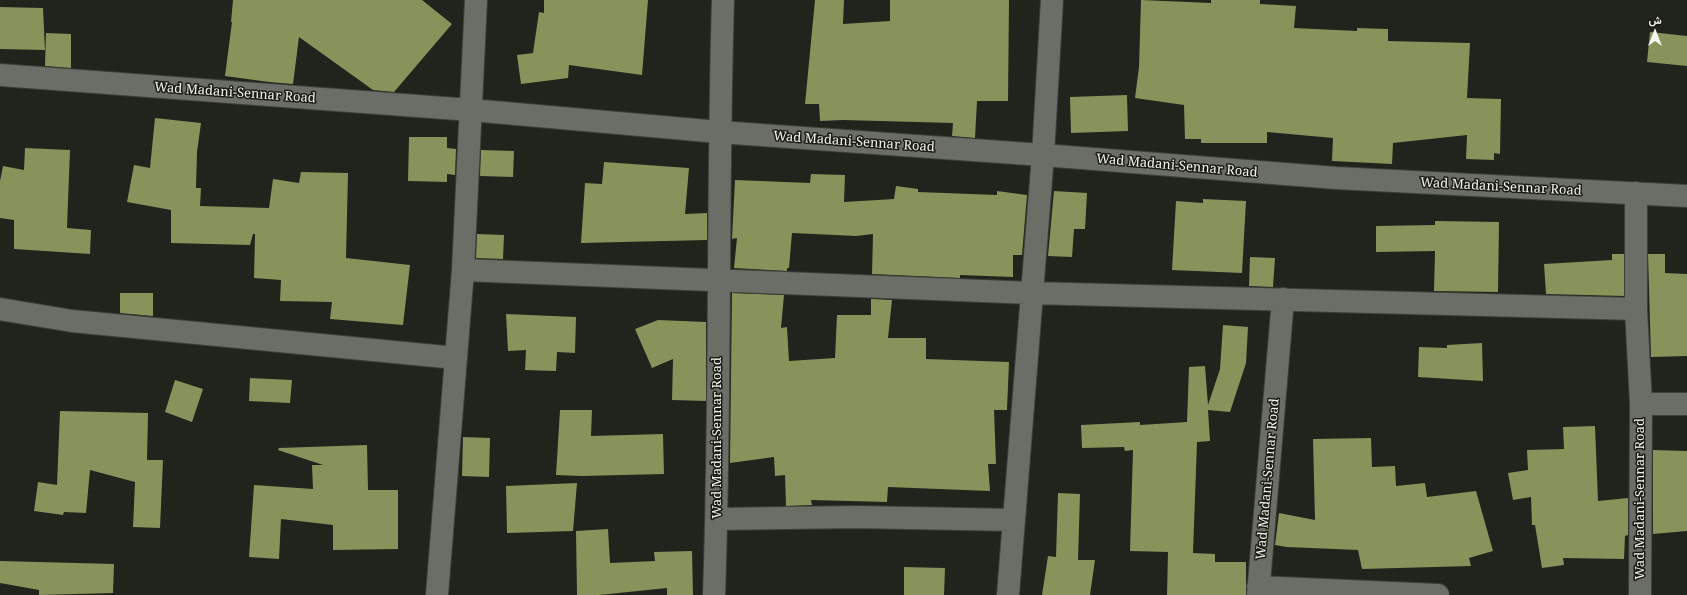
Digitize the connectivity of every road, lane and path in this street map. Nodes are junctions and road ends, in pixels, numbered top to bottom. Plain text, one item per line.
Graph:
1 (476, 0) edge
2 (722, 0) edge
3 (1052, 0) edge
4 (0, 75) edge
5 (471, 110) junction
6 (719, 132) junction
7 (1043, 155) junction
8 (1636, 193) junction
9 (1687, 196) edge
10 (463, 270) junction
11 (718, 280) junction
12 (1032, 293) junction
13 (1283, 299) junction
14 (0, 309) edge
15 (1636, 309) junction
16 (456, 358) junction
17 (1641, 404) junction
18 (1687, 404) edge
19 (717, 519) junction
20 (1014, 520) junction
21 (1258, 591) edge
22 (437, 595) edge
23 (714, 595) edge
24 (1008, 595) edge
25 (1438, 595) edge
26 (1640, 595) edge

1 - 5 street
2 - 6 street, Wad Madani-Sennar Road
3 - 7 street
4 - 5 street, Wad Madani-Sennar Road
5 - 6 street, Wad Madani-Sennar Road
5 - 10 street
6 - 7 street, Wad Madani-Sennar Road
6 - 11 street, Wad Madani-Sennar Road
7 - 8 street, Wad Madani-Sennar Road
7 - 12 street
8 - 9 street, Wad Madani-Sennar Road
8 - 15 street, Wad Madani-Sennar Road
10 - 11 street
10 - 16 street
11 - 12 street
11 - 19 street, Wad Madani-Sennar Road
12 - 13 street
12 - 20 street
13 - 15 street
13 - 21 street, Wad Madani-Sennar Road
14 - 16 street
15 - 17 street, Wad Madani-Sennar Road
16 - 22 street
17 - 18 street, Wad Madani-Sennar Road
17 - 26 street, Wad Madani-Sennar Road
19 - 20 street
19 - 23 street, Wad Madani-Sennar Road
20 - 24 street
21 - 25 street, Wad Madani-Sennar Road

